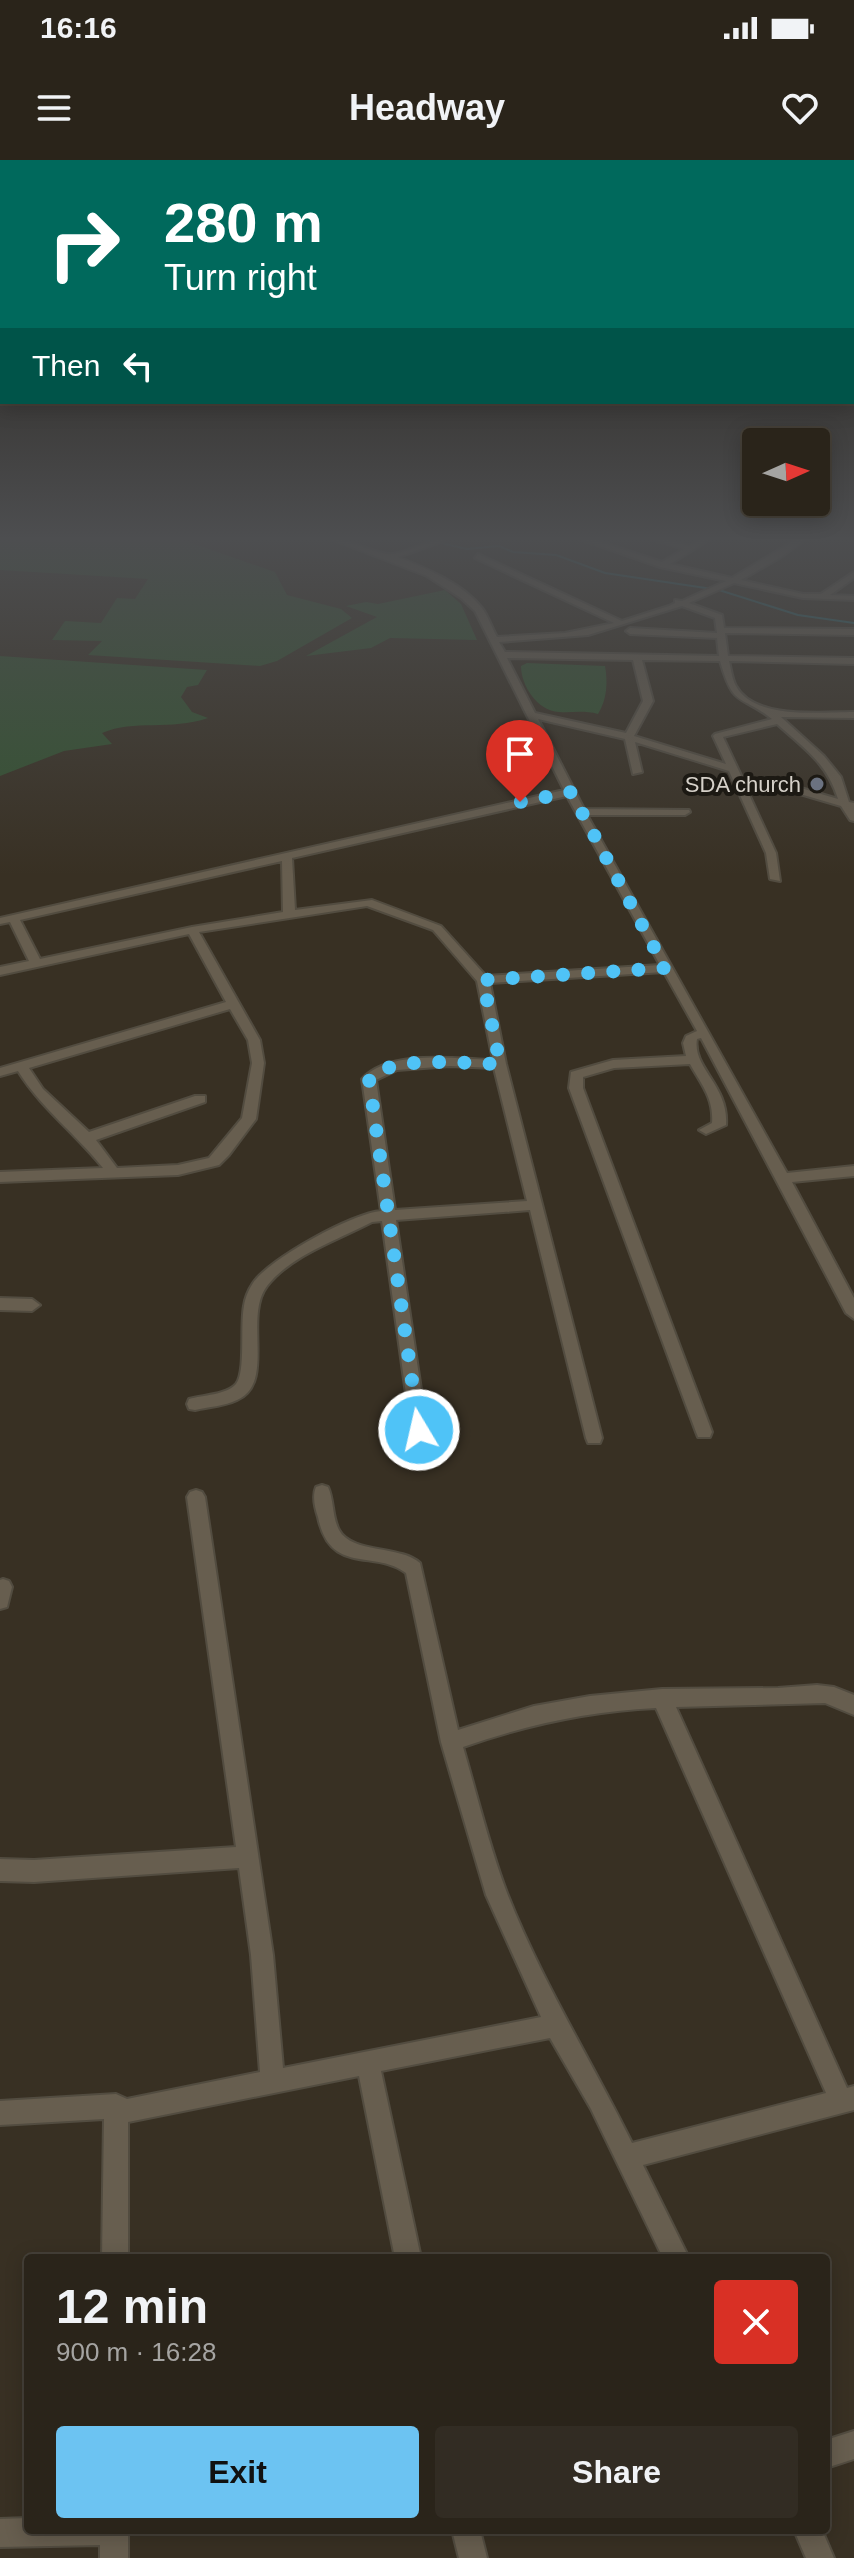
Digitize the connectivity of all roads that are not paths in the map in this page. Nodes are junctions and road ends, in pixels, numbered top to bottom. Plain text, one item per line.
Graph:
1 (500, 651) edge
2 (723, 651) edge
3 (502, 655) junction
4 (637, 659) junction
5 (724, 661) junction
6 (854, 661) edge
7 (533, 715) junction
8 (854, 715) edge
9 (774, 718) junction
10 (629, 737) junction
11 (732, 769) junction
12 (637, 772) dead end
13 (741, 787) junction
14 (571, 792) junction
15 (849, 805) edge
16 (580, 812) junction
17 (685, 812) dead end
18 (854, 818) edge
19 (287, 856) junction
20 (776, 879) dead end
21 (289, 912) junction
22 (13, 917) junction
23 (0, 921) edge
24 (192, 930) junction
25 (35, 961) junction
26 (665, 968) junction
27 (0, 971) edge
28 (483, 980) junction
29 (233, 1004) junction
30 (703, 1034) junction
31 (694, 1060) junction
32 (500, 1064) junction
33 (22, 1067) junction
34 (0, 1072) edge
35 (737, 1091) junction
36 (716, 1095) junction
37 (200, 1099) dead end
38 (706, 1130) dead end
39 (87, 1138) junction
40 (854, 1171) edge
41 (113, 1172) junction
42 (0, 1177) edge
43 (781, 1178) junction
44 (535, 1205) junction
45 (386, 1213) junction
46 (0, 1304) edge
47 (32, 1305) dead end
48 (854, 1313) edge
49 (195, 1404) dead end
50 (419, 1430) dead end
51 (704, 1432) dead end
52 (594, 1438) dead end
53 (322, 1492) dead end
54 (196, 1497) dead end
55 (662, 1698) junction
56 (854, 1706) edge
57 (451, 1742) junction
58 (247, 1857) junction
59 (0, 1870) edge
60 (556, 2025) junction
61 (368, 2063) junction
62 (273, 2082) junction
63 (848, 2100) edge
64 (116, 2106) junction
65 (0, 2113) edge
66 (626, 2157) junction
67 (115, 2254) edge
68 (407, 2254) edge
69 (674, 2254) edge
70 (854, 2445) edge
71 (830, 2453) edge
72 (24, 2532) edge
73 (0, 2533) edge
74 (114, 2534) edge
75 (467, 2534) edge
76 (810, 2534) edge
77 (114, 2558) edge
78 (473, 2558) edge
79 (820, 2558) edge

1 - 3 street
2 - 5 street
3 - 4 street
3 - 7 street
4 - 5 street
4 - 10 street
5 - 6 street
5 - 9 street
7 - 10 street
7 - 14 street
8 - 9 street
9 - 11 street
9 - 15 street
10 - 11 street
10 - 12 street
11 - 13 street
13 - 15 street
13 - 20 street
14 - 16 street
14 - 19 street
15 - 18 street
16 - 17 street
16 - 26 street
19 - 21 street
19 - 22 street
21 - 24 street
21 - 28 street
22 - 23 street
22 - 25 street
24 - 25 street
24 - 29 street
25 - 27 street
26 - 28 street
26 - 30 street
28 - 32 street
29 - 33 street
29 - 41 street
30 - 31 street
30 - 35 street
31 - 36 street
31 - 51 street
32 - 44 street
32 - 45 street
33 - 34 street
33 - 39 street
35 - 36 street
35 - 43 street
36 - 38 street
37 - 39 street
39 - 41 street
40 - 43 street
41 - 42 street
43 - 48 street
44 - 45 street
44 - 52 street
45 - 49 street
45 - 50 street
46 - 47 street
53 - 57 street
54 - 58 street
55 - 56 street
55 - 57 street
55 - 63 street
57 - 60 street
58 - 59 street
58 - 62 street
60 - 61 street
60 - 66 street
61 - 62 street
61 - 68 street
62 - 64 street
63 - 66 street
64 - 65 street
64 - 67 street
66 - 69 street
70 - 71 street
72 - 73 street
74 - 77 street
75 - 78 street
76 - 79 street

